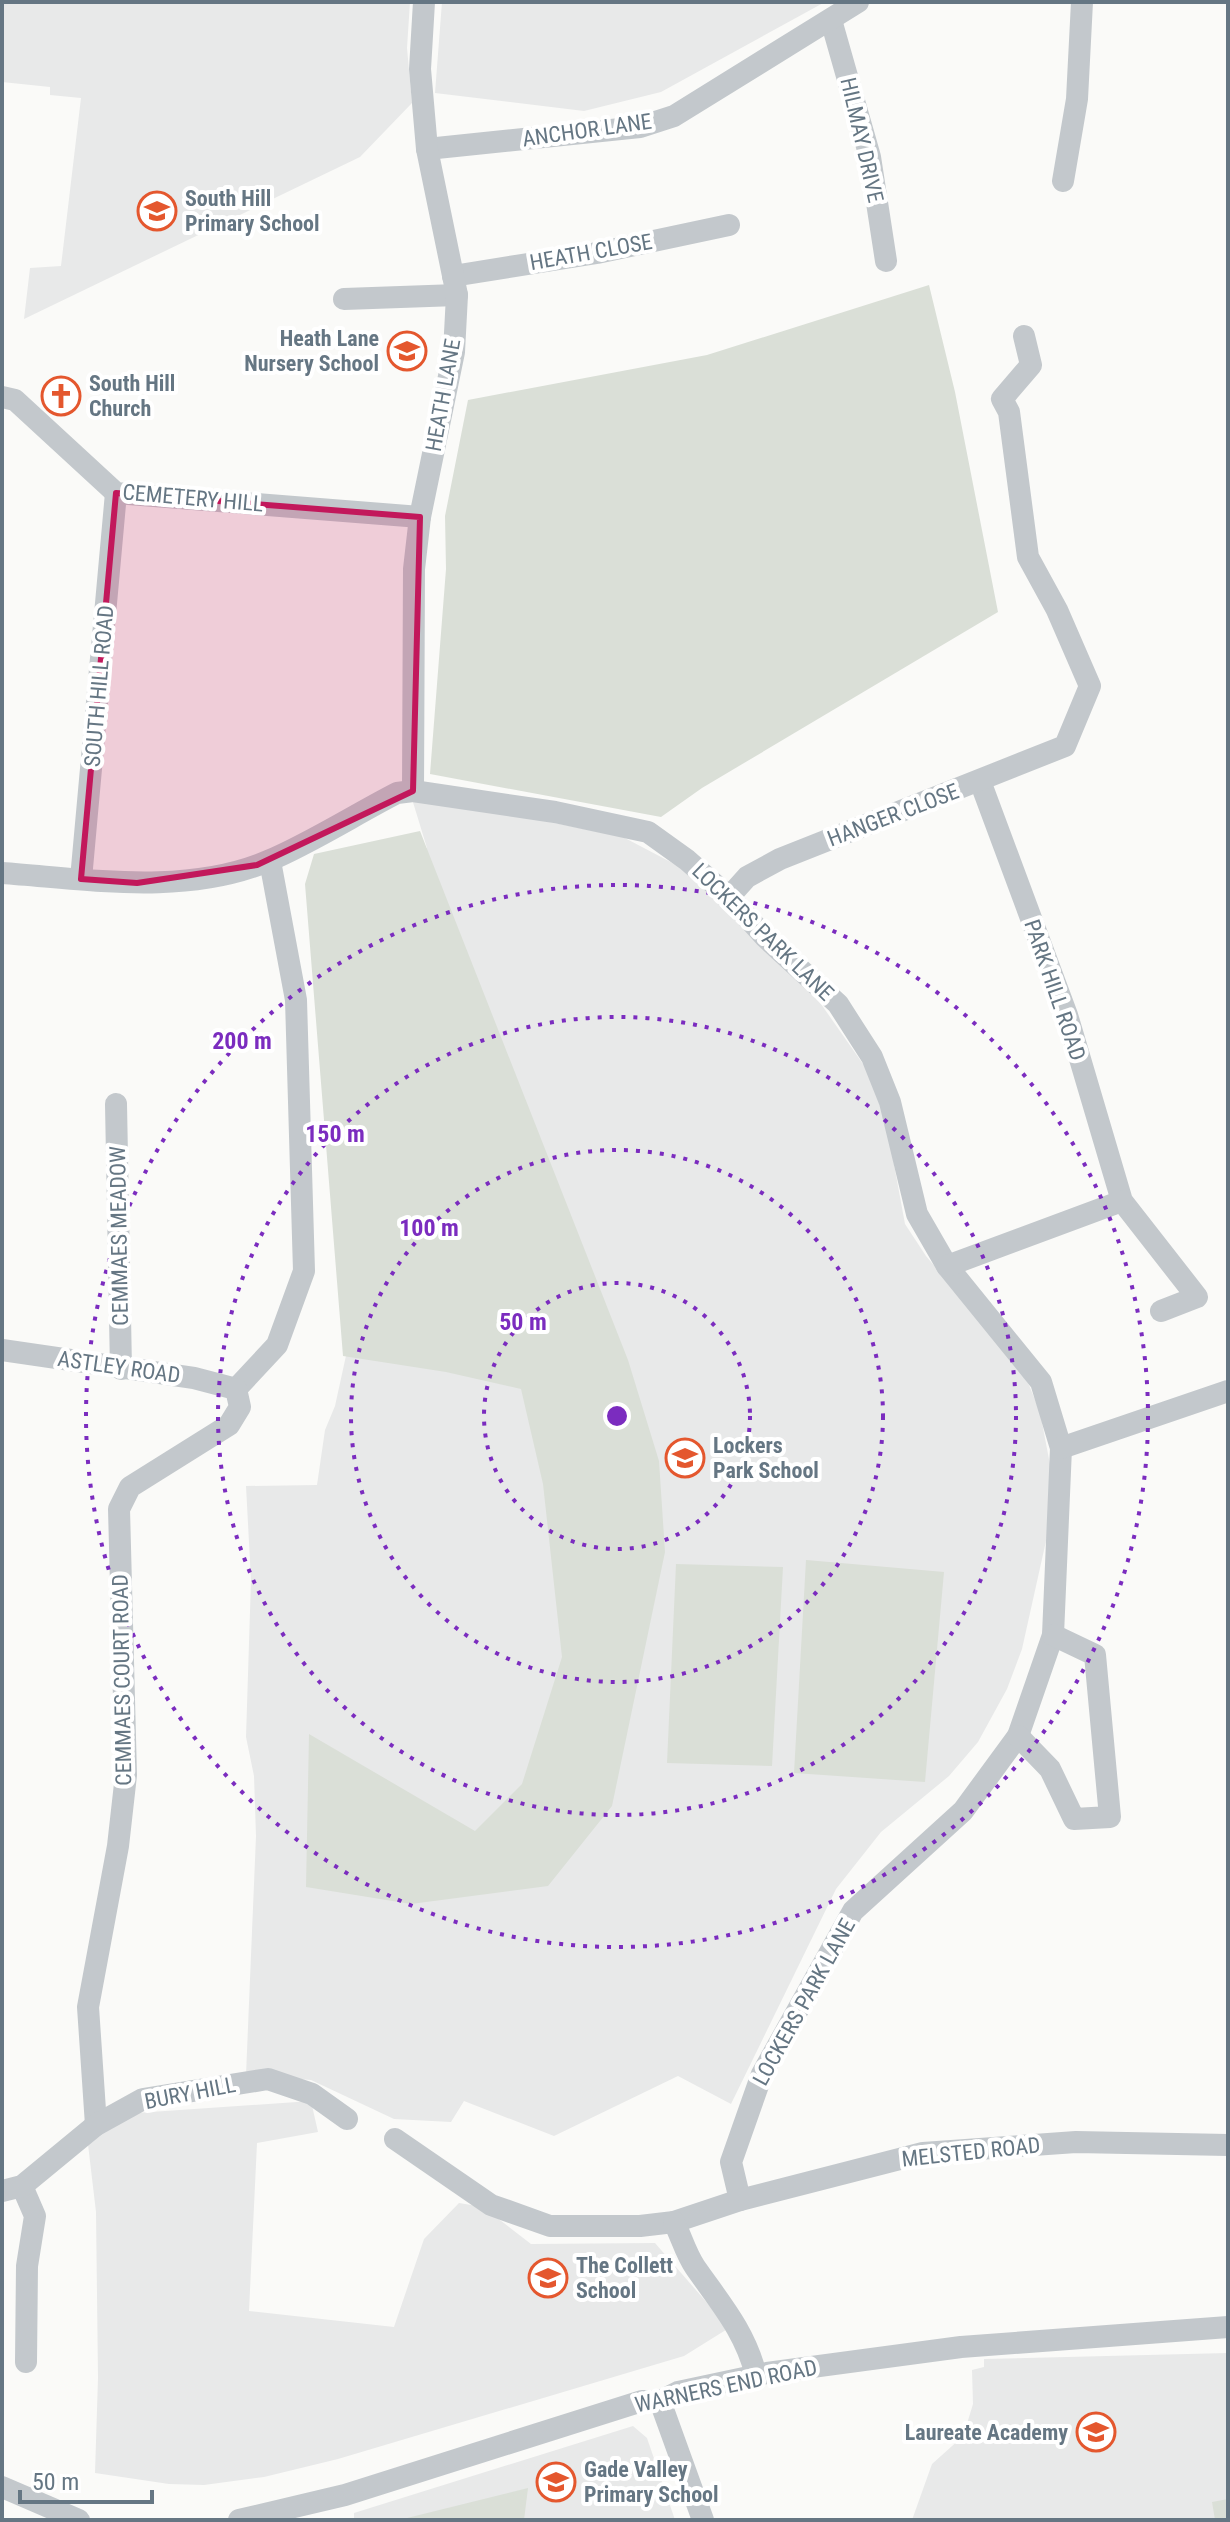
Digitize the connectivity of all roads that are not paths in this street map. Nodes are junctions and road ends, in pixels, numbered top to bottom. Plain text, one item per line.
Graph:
1 (424, 2) edge
2 (858, 2) edge
3 (1082, 2) edge
4 (831, 20) junction
5 (427, 149) junction
6 (1063, 181) dead end
7 (729, 225) dead end
8 (886, 261) dead end
9 (455, 285) junction
10 (344, 299) dead end
11 (1024, 336) dead end
12 (2, 397) edge
13 (116, 493) junction
14 (420, 517) junction
15 (980, 781) junction
16 (413, 791) junction
17 (270, 861) junction
18 (2, 873) edge
19 (81, 879) junction
20 (729, 897) junction
21 (116, 1104) dead end
22 (1122, 1201) junction
23 (947, 1266) junction
24 (1161, 1311) dead end
25 (2, 1350) edge
26 (121, 1369) junction
27 (236, 1389) junction
28 (1228, 1391) edge
29 (1061, 1448) junction
30 (1053, 1635) junction
31 (1018, 1736) junction
32 (347, 2119) dead end
33 (96, 2125) junction
34 (395, 2139) dead end
35 (1228, 2145) edge
36 (12, 2189) edge
37 (740, 2200) junction
38 (674, 2222) junction
39 (1228, 2327) edge
40 (26, 2362) dead end
41 (756, 2375) junction
42 (660, 2401) junction
43 (2, 2487) edge
44 (79, 2520) edge
45 (239, 2520) edge
46 (703, 2520) edge

1 - 5 street, HEATH LANE
2 - 4 street, ANCHOR LANE
3 - 6 street
4 - 5 street, ANCHOR LANE
4 - 8 street, HILMAY DRIVE
5 - 9 street, HEATH LANE
7 - 9 street, HEATH CLOSE
9 - 10 street, HEATH CLOSE
9 - 14 street, HEATH LANE
11 - 15 street, HANGER CLOSE
12 - 13 street, CEMETERY HILL
13 - 14 street, CEMETERY HILL
13 - 19 street, SOUTH HILL ROAD
14 - 16 street, HEATH LANE
15 - 20 street, HANGER CLOSE
15 - 22 street, PARK HILL ROAD
16 - 17 street, LOCKERS PARK LANE
16 - 20 street, LOCKERS PARK LANE
17 - 19 street, LOCKERS PARK LANE
17 - 27 street
18 - 19 street, LOCKERS PARK LANE
20 - 23 street, LOCKERS PARK LANE
21 - 26 street, CEMMAES MEADOW
22 - 23 street
22 - 24 street, PARK HILL ROAD
23 - 29 street, LOCKERS PARK LANE
25 - 26 street, ASTLEY ROAD
26 - 27 street, ASTLEY ROAD
27 - 33 street, CEMMAES COURT ROAD
28 - 29 street
29 - 30 street, LOCKERS PARK LANE
30 - 31 street, LOCKERS PARK LANE
30 - 31 street
31 - 37 street, LOCKERS PARK LANE
32 - 33 street, BURY HILL
33 - 36 street, BURY HILL
34 - 38 street
35 - 37 street, MELSTED ROAD
36 - 40 street
37 - 38 street, MELSTED ROAD
38 - 41 street
39 - 41 street, WARNERS END ROAD
41 - 42 street, WARNERS END ROAD
42 - 45 street, WARNERS END ROAD
42 - 46 street
43 - 44 street

